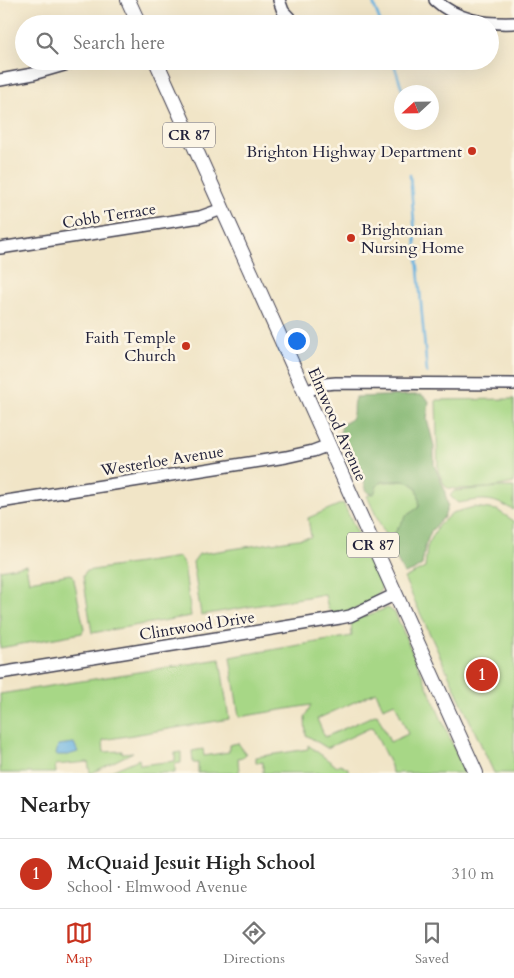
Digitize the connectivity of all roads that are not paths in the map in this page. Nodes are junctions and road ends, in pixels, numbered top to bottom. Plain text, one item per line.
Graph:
1 (128, 0) edge
2 (279, 0) edge
3 (436, 0) edge
4 (135, 15) edge
5 (287, 15) edge
6 (458, 15) edge
7 (499, 24) edge
8 (514, 24) edge
9 (47, 70) edge
10 (160, 70) edge
11 (0, 80) edge
12 (222, 209) junction
13 (0, 248) edge
14 (514, 384) edge
15 (305, 392) junction
16 (329, 445) junction
17 (0, 502) edge
18 (396, 594) junction
19 (0, 673) edge
20 (476, 773) edge

1 - 4 main road
2 - 5 street
3 - 6 street
7 - 8 street
9 - 11 street
10 - 12 main road, Elmwood Avenue / CR 87
12 - 13 street, Cobb Terrace
12 - 15 main road, Elmwood Avenue / CR 87
14 - 15 street
15 - 16 main road, Elmwood Avenue / CR 87
16 - 17 street, Westerloe Avenue
16 - 18 main road, Elmwood Avenue / CR 87
18 - 19 street, Clintwood Drive
18 - 20 main road, Elmwood Avenue / CR 87

